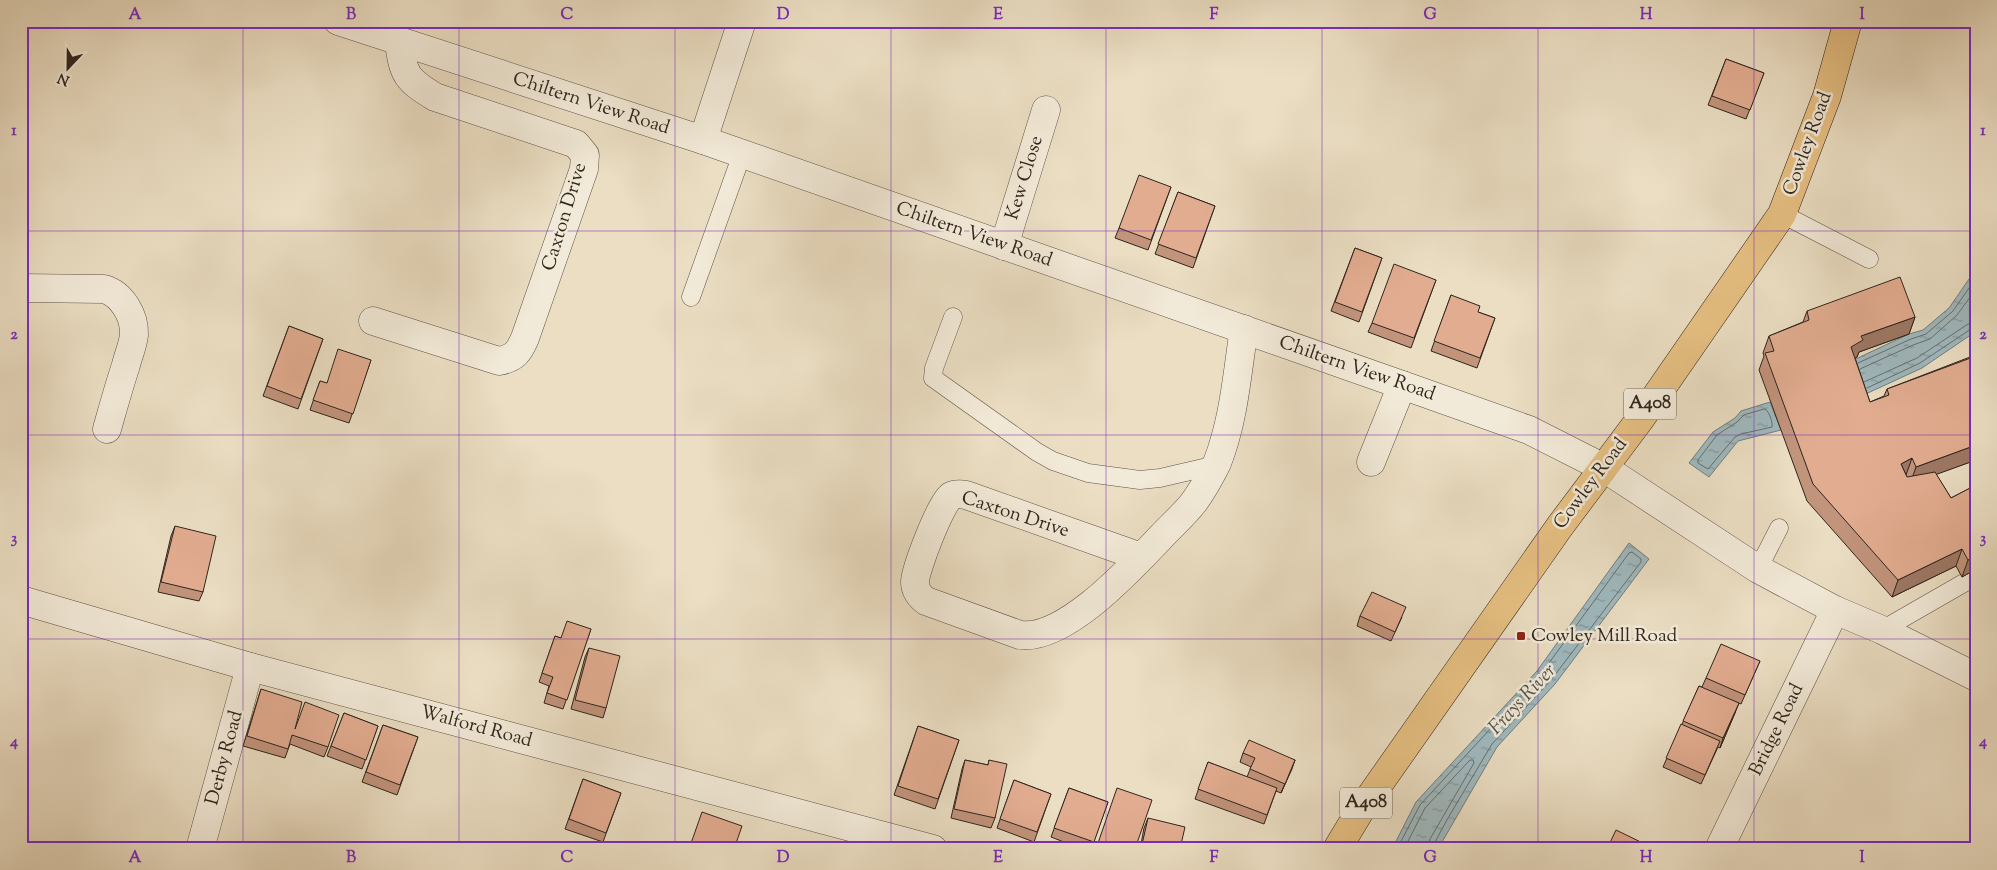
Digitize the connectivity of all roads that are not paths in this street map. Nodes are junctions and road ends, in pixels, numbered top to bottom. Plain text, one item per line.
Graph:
1 (338, 21) edge
2 (742, 21) edge
3 (1848, 21) edge
4 (399, 42) junction
5 (1046, 110) dead end
6 (703, 140) junction
7 (742, 154) junction
8 (1782, 214) junction
9 (1004, 246) junction
10 (1869, 258) dead end
11 (21, 288) edge
12 (691, 297) dead end
13 (953, 317) dead end
14 (373, 321) dead end
15 (1244, 329) junction
16 (1402, 385) junction
17 (107, 429) dead end
18 (1371, 462) dead end
19 (1216, 465) junction
20 (1604, 468) junction
21 (1779, 528) dead end
22 (1142, 557) junction
23 (1758, 568) junction
24 (1976, 576) edge
25 (21, 600) edge
26 (1835, 610) junction
27 (1882, 630) junction
28 (250, 667) junction
29 (1976, 677) edge
30 (200, 849) edge
31 (933, 849) edge
32 (1337, 849) edge
33 (1719, 849) edge

1 - 4 street, Chiltern View Road
2 - 6 street
3 - 8 main road, Cowley Road / A408
4 - 6 street, Chiltern View Road
4 - 14 street, Caxton Drive
5 - 9 street, Kew Close
6 - 7 street, Chiltern View Road
7 - 9 street, Chiltern View Road
7 - 12 lane
8 - 10 lane
8 - 20 main road, Cowley Road / A408
9 - 15 street, Chiltern View Road
11 - 17 street
13 - 19 lane
15 - 16 street, Chiltern View Road
15 - 19 street, Caxton Drive
16 - 18 street
16 - 20 street, Chiltern View Road
19 - 22 street, Caxton Drive
20 - 23 street
20 - 32 main road, Cowley Road / A408
21 - 23 lane
22 - 22 street, Caxton Drive
23 - 26 street
24 - 27 lane
25 - 28 street, Walford Road
26 - 27 street
26 - 33 street, Bridge Road
27 - 29 street
28 - 30 street, Derby Road
28 - 31 street, Walford Road

